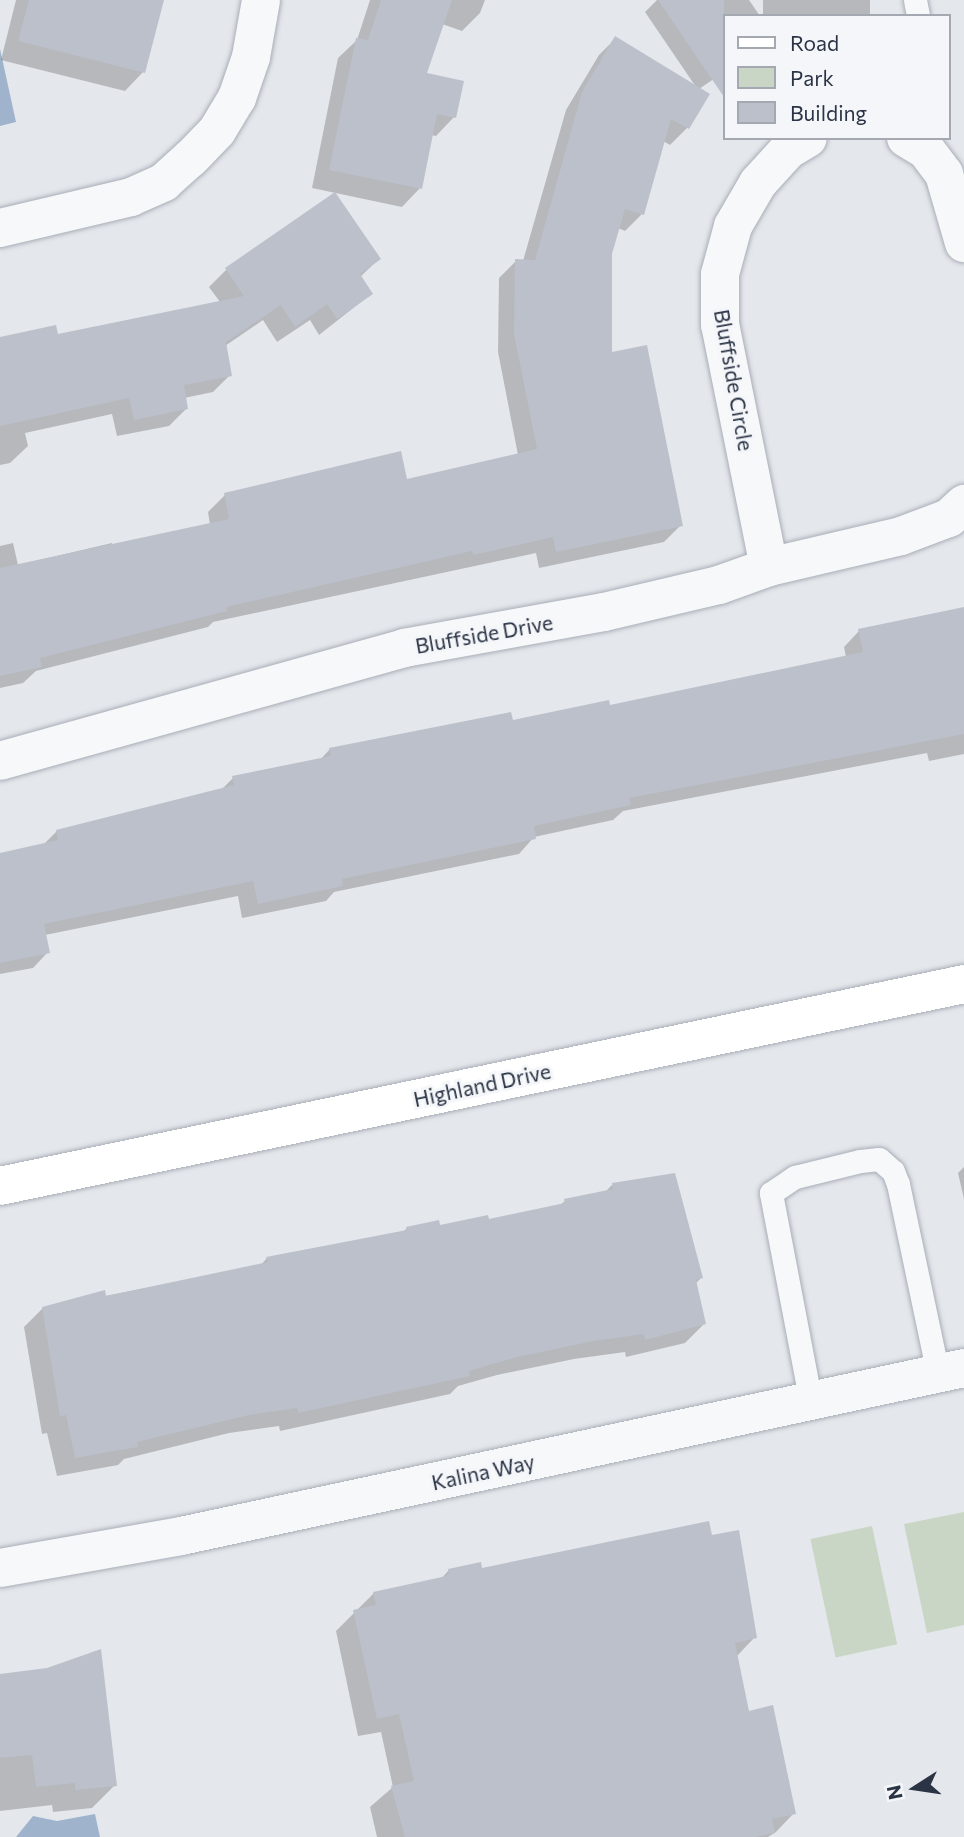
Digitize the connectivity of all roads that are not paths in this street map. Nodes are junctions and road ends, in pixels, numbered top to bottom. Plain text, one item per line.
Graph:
1 (261, 0) edge
2 (805, 140) edge
3 (920, 142) edge
4 (0, 229) edge
5 (964, 243) edge
6 (964, 504) edge
7 (769, 567) junction
8 (0, 761) edge
9 (964, 984) edge
10 (0, 1186) edge
11 (951, 1371) edge
12 (811, 1402) junction
13 (0, 1568) edge

1 - 4 street
2 - 7 street, Bluffside Circle
3 - 5 street
6 - 7 street, Bluffside Drive
7 - 8 street, Bluffside Drive
9 - 10 street, Highland Drive
11 - 12 street, Kalina Way
11 - 12 lane
12 - 13 street, Kalina Way

